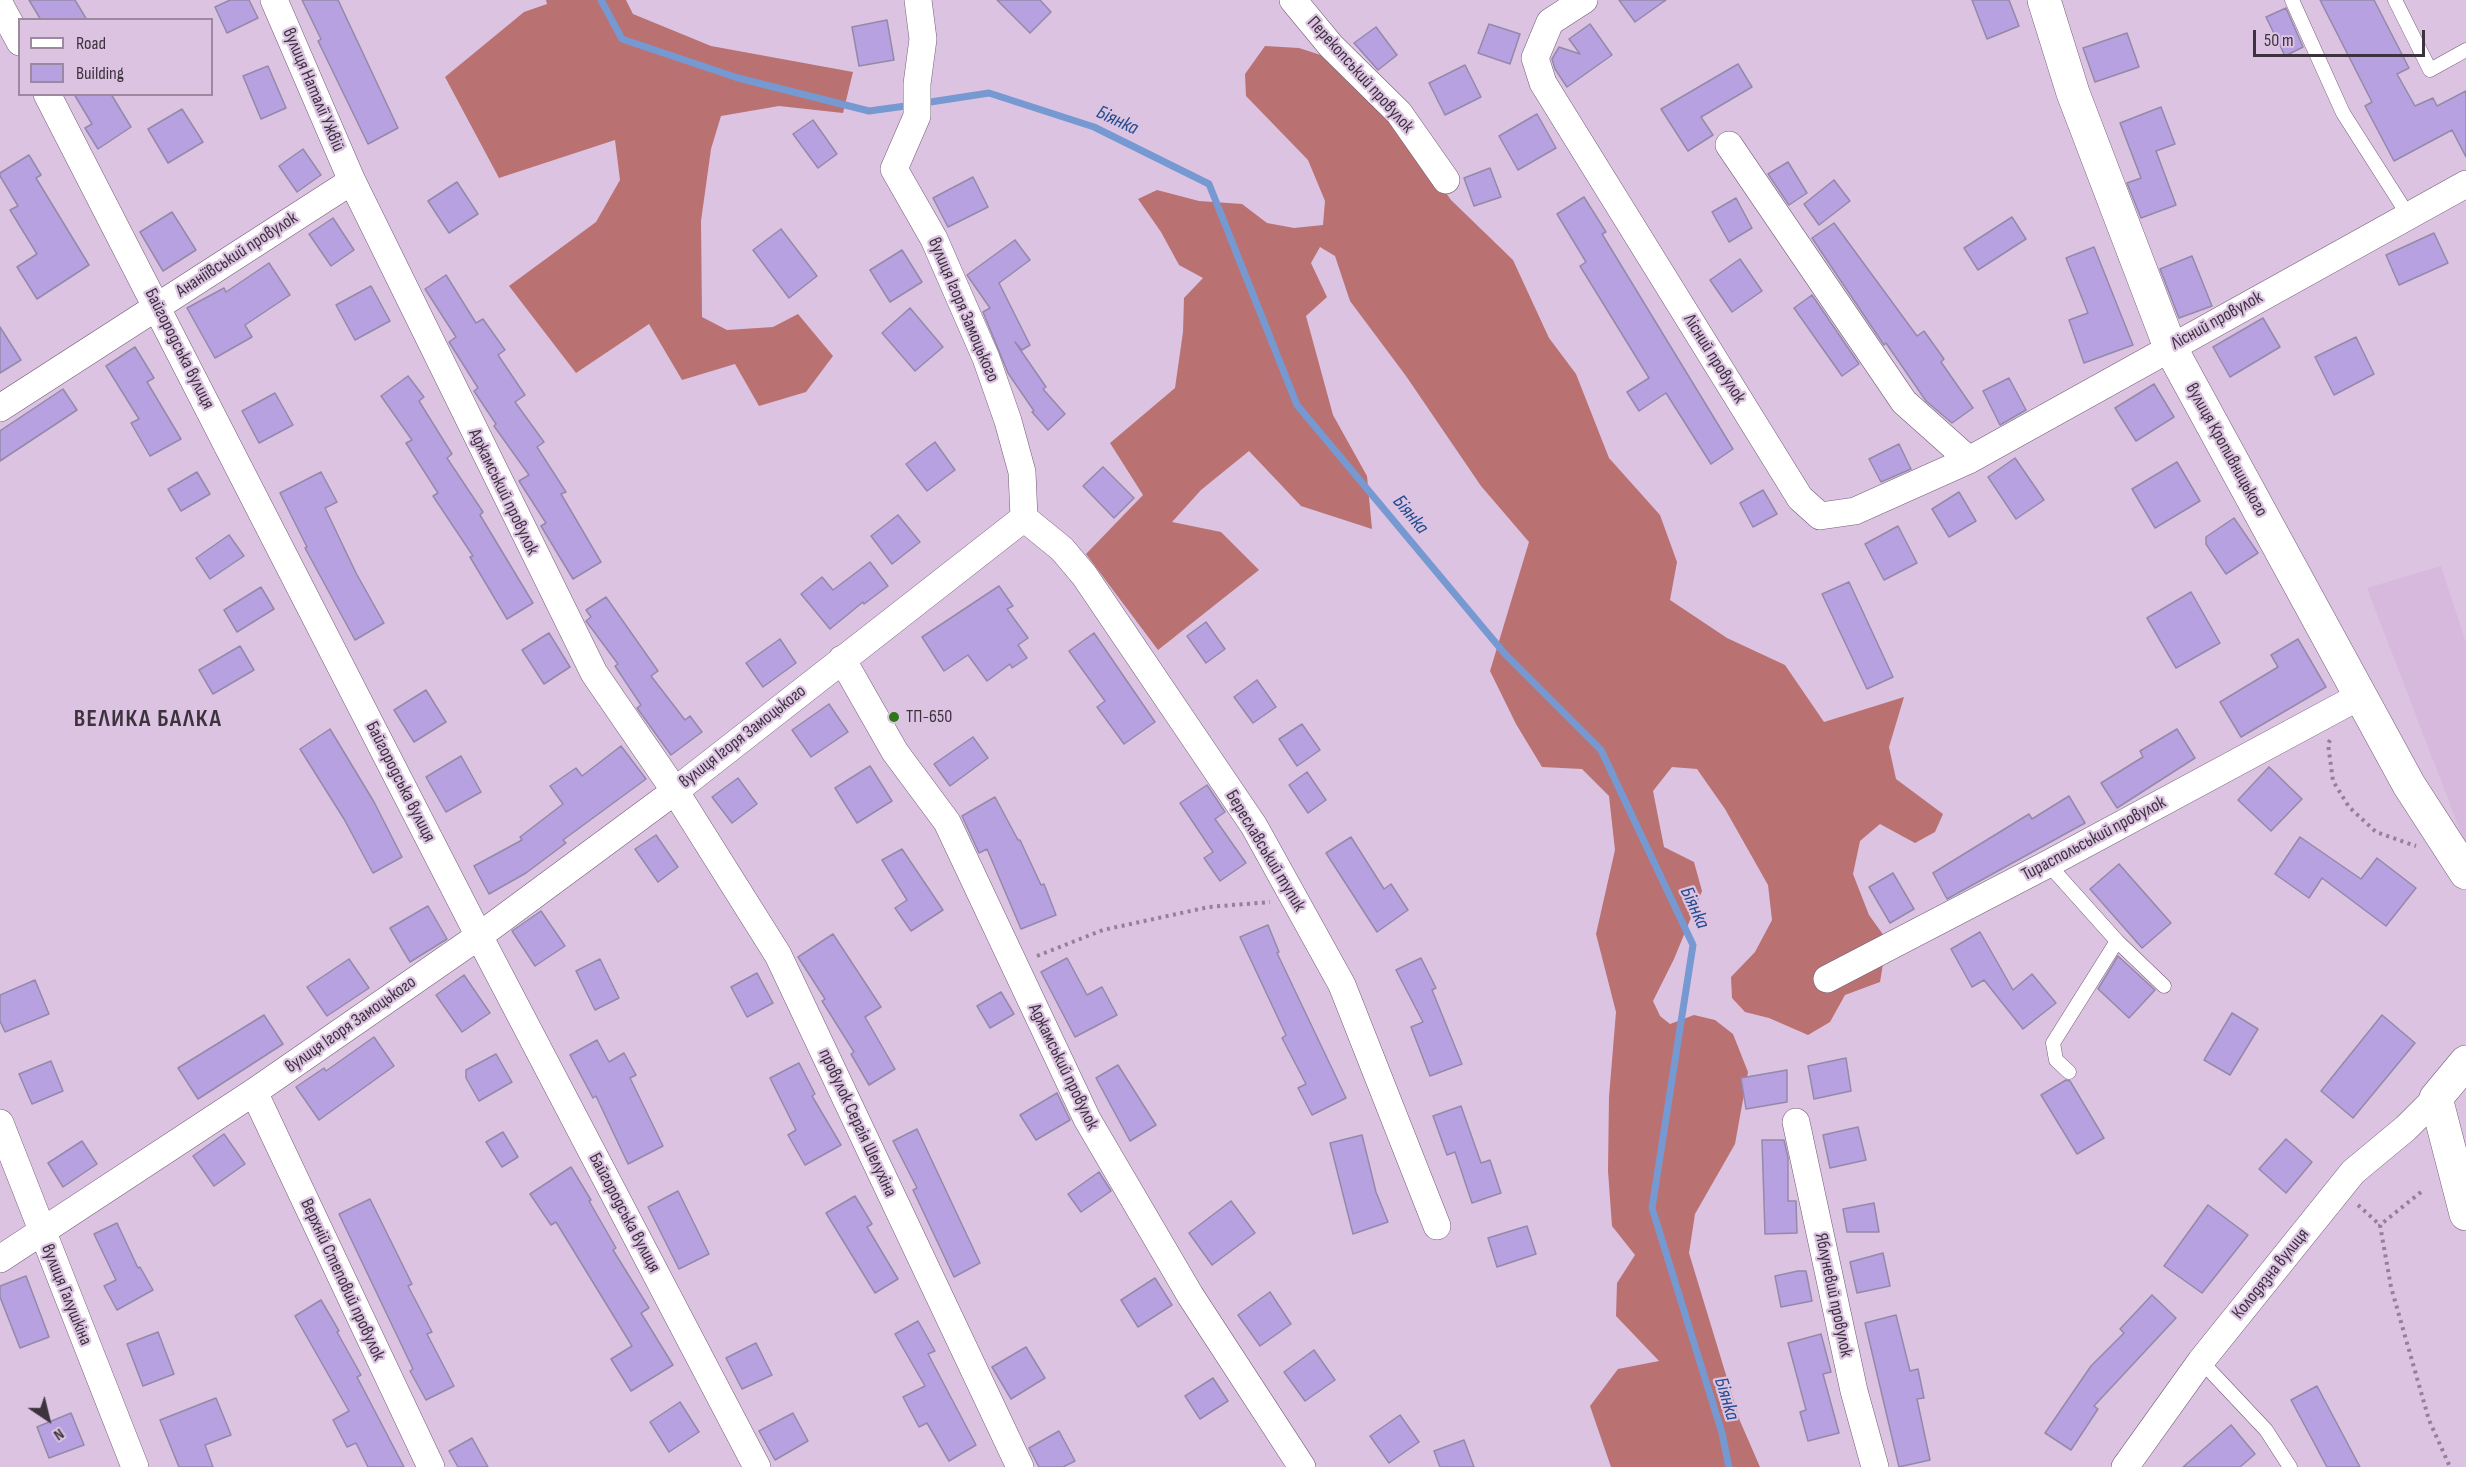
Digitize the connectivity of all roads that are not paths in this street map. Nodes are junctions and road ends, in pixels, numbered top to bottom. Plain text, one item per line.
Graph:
1 (274, 0) edge
2 (918, 0) edge
3 (1293, 0) edge
4 (1584, 0) edge
5 (2044, 0) edge
6 (2292, 0) edge
7 (2395, 0) edge
8 (0, 5) edge
9 (18, 38) edge
10 (2466, 50) edge
11 (48, 96) edge
12 (1729, 145) dead end
13 (1446, 180) dead end
14 (352, 181) junction
15 (2466, 184) edge
16 (2408, 215) junction
17 (157, 307) junction
18 (2170, 347) junction
19 (0, 408) edge
20 (1969, 460) junction
21 (1024, 518) junction
22 (842, 659) junction
23 (2360, 696) junction
24 (675, 791) junction
25 (2048, 864) junction
26 (2466, 873) edge
27 (478, 936) junction
28 (2116, 941) junction
29 (1827, 979) dead end
30 (2164, 986) dead end
31 (2466, 1062) edge
32 (2069, 1072) dead end
33 (254, 1092) junction
34 (2436, 1098) junction
35 (1796, 1122) dead end
36 (0, 1123) edge
37 (2466, 1215) edge
38 (1437, 1226) dead end
39 (40, 1231) junction
40 (0, 1258) edge
41 (2200, 1361) junction
42 (2129, 1464) edge
43 (135, 1467) edge
44 (431, 1467) edge
45 (757, 1467) edge
46 (1020, 1467) edge
47 (1302, 1467) edge
48 (1875, 1467) edge
49 (2290, 1467) edge

1 - 14 street, вулиця Наталії Ужвій
2 - 21 street, вулиця Ігоря Замоцького
3 - 13 street, Перекопський провулок
4 - 20 street, Лісний провулок
5 - 18 main road, вулиця Кропивницького
6 - 16 lane
7 - 10 lane
8 - 9 street
11 - 17 street, Байгородська вулиця
12 - 20 street
14 - 17 street, Ананіївський провулок
14 - 24 street, Аджамський провулок
15 - 16 street, Лісний провулок
16 - 18 street, Лісний провулок
17 - 19 street, Ананіївський провулок
17 - 27 street, Байгородська вулиця
18 - 20 street, Лісний провулок
18 - 23 main road, вулиця Кропивницького
21 - 22 street, вулиця Ігоря Замоцького
21 - 38 street, Береславський тупик
22 - 24 street, вулиця Ігоря Замоцького
22 - 47 street, Аджамський провулок
23 - 25 street, Тираспольський провулок
23 - 26 main road, вулиця Кропивницького
24 - 27 street, вулиця Ігоря Замоцького
24 - 46 street, провулок Сергія Шелухіна
25 - 28 lane
25 - 29 street, Тираспольський провулок
27 - 33 street, вулиця Ігоря Замоцького
27 - 45 street, Байгородська вулиця
28 - 30 lane
28 - 32 lane
31 - 34 main road
33 - 39 street, вулиця Ігоря Замоцького
33 - 44 street, Верхній Степовий провулок
34 - 37 main road
34 - 41 street, Колодязна вулиця
35 - 48 street, Яблуневий провулок
36 - 39 street, вулиця Галушкіна
39 - 40 street, вулиця Ігоря Замоцького
39 - 43 street, вулиця Галушкіна
41 - 42 street, Колодязна вулиця
41 - 49 lane

